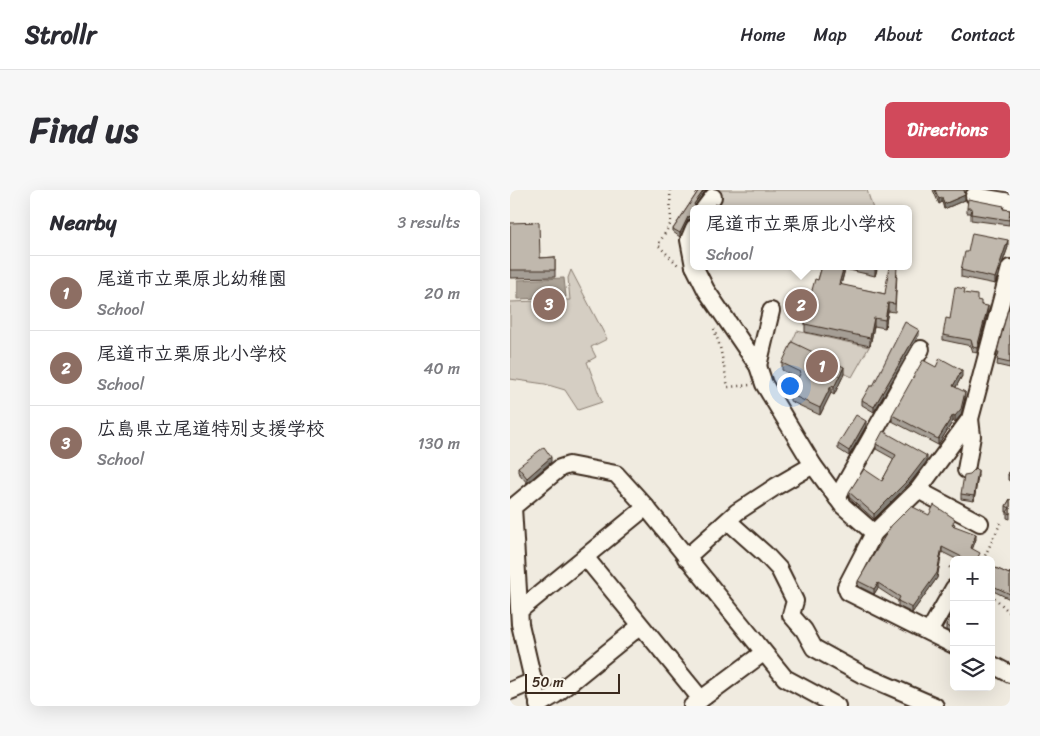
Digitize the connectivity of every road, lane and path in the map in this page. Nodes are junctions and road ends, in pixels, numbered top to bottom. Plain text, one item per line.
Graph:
1 (974, 196) dead end
2 (1010, 202) edge
3 (1010, 268) edge
4 (696, 270) edge
5 (771, 310) dead end
6 (920, 349) dead end
7 (759, 372) junction
8 (970, 419) junction
9 (814, 465) junction
10 (966, 470) dead end
11 (918, 490) junction
12 (837, 498) junction
13 (646, 507) junction
14 (1002, 520) dead end
15 (728, 521) junction
16 (980, 523) dead end
17 (874, 533) junction
18 (985, 556) edge
19 (586, 558) junction
20 (686, 558) junction
21 (950, 595) edge
22 (995, 598) edge
23 (520, 610) junction
24 (1010, 613) edge
25 (640, 626) junction
26 (929, 632) junction
27 (950, 643) edge
28 (763, 653) junction
29 (995, 666) edge
30 (1010, 674) edge
31 (534, 681) junction
32 (510, 691) edge
33 (696, 702) edge
34 (538, 705) edge
35 (837, 706) edge
36 (935, 706) edge

1 - 2 street
3 - 8 street
4 - 7 street
5 - 7 street
6 - 12 street
7 - 9 street
8 - 10 street
8 - 11 street
9 - 12 street
9 - 15 street
11 - 16 street
11 - 17 street
12 - 17 street
13 - 19 street
13 - 20 street
13 - 23 street
14 - 18 path
15 - 20 street
15 - 36 street
17 - 26 street
19 - 23 street
19 - 25 street
20 - 28 street
21 - 26 street
22 - 24 path
23 - 31 street
25 - 33 street
25 - 34 street
26 - 27 street
28 - 33 street
28 - 35 street
29 - 30 street
31 - 32 street
31 - 34 street

